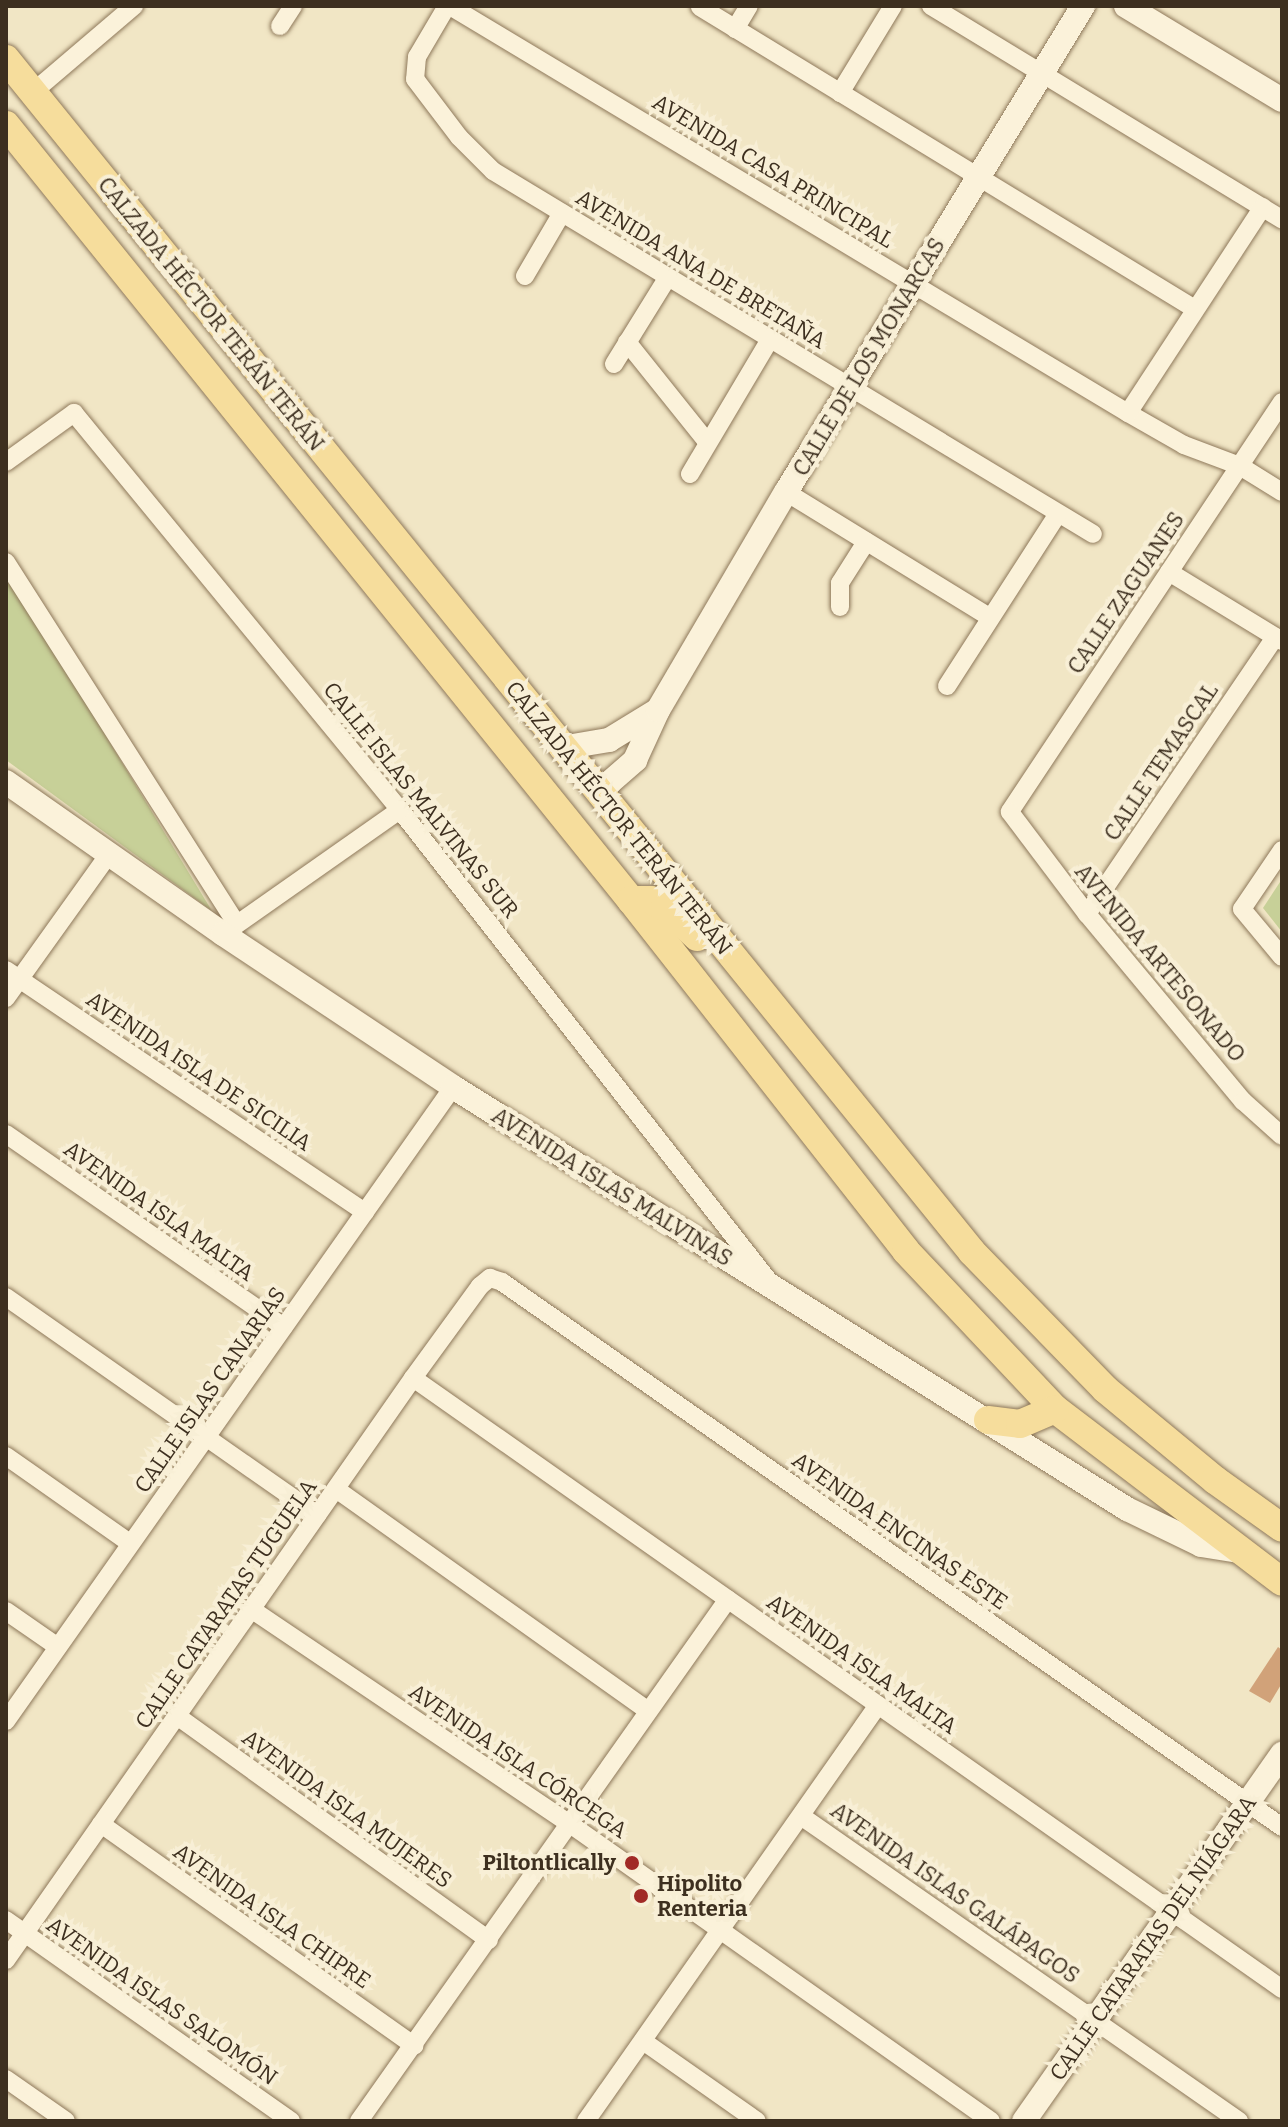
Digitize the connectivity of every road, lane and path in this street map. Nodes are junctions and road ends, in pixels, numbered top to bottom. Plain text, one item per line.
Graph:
1 (134, 6) edge
2 (293, 6) edge
3 (448, 6) edge
4 (749, 6) edge
5 (893, 6) edge
6 (931, 6) edge
7 (1083, 6) edge
8 (1126, 6) edge
9 (700, 7) edge
10 (280, 26) dead end
11 (735, 29) junction
12 (6, 59) edge
13 (1042, 73) junction
14 (33, 92) junction
15 (840, 93) junction
16 (1282, 100) edge
17 (6, 125) edge
18 (978, 179) junction
19 (1263, 207) junction
20 (562, 213) junction
21 (1282, 219) edge
22 (525, 276) dead end
23 (668, 277) junction
24 (914, 283) junction
25 (1195, 309) junction
26 (770, 339) junction
27 (627, 342) junction
28 (614, 364) dead end
29 (849, 387) junction
30 (1282, 402) edge
31 (1128, 413) junction
32 (708, 443) junction
33 (6, 462) edge
34 (1240, 466) junction
35 (690, 474) dead end
36 (786, 492) junction
37 (1282, 492) edge
38 (1058, 514) junction
39 (1093, 534) dead end
40 (866, 542) junction
41 (6, 562) edge
42 (1169, 572) junction
43 (840, 607) dead end
44 (989, 617) junction
45 (1279, 639) edge
46 (947, 686) dead end
47 (472, 702) junction
48 (658, 710) junction
49 (561, 748) junction
50 (6, 782) edge
51 (594, 787) junction
52 (400, 810) junction
53 (1010, 812) joint
54 (1282, 850) edge
55 (109, 854) junction
56 (631, 900) junction
57 (1087, 914) junction
58 (230, 929) junction
59 (1282, 957) edge
60 (12, 975) edge
61 (756, 986) junction
62 (6, 998) edge
63 (453, 1087) junction
64 (6, 1134) edge
65 (1282, 1136) edge
66 (365, 1212) junction
67 (490, 1278) joint
68 (775, 1289) junction
69 (6, 1297) edge
70 (284, 1327) junction
71 (413, 1378) junction
72 (1055, 1409) junction
73 (988, 1420) junction
74 (206, 1436) junction
75 (6, 1456) edge
76 (336, 1489) junction
77 (317, 1515) junction
78 (1282, 1528) edge
79 (130, 1543) junction
80 (1239, 1551) junction
81 (1282, 1582) edge
82 (728, 1599) junction
83 (251, 1609) junction
84 (6, 1611) edge
85 (58, 1647) junction
86 (878, 1705) junction
87 (648, 1711) junction
88 (177, 1716) junction
89 (6, 1721) edge
90 (1282, 1754) edge
91 (1247, 1803) junction
92 (801, 1816) junction
93 (101, 1824) junction
94 (570, 1824) junction
95 (1282, 1827) edge
96 (1172, 1909) junction
97 (6, 1920) edge
98 (721, 1930) junction
99 (25, 1934) junction
100 (489, 1940) junction
101 (6, 1960) edge
102 (1282, 1989) edge
103 (1096, 2019) junction
104 (643, 2041) junction
105 (414, 2046) junction
106 (6, 2079) edge
107 (66, 2121) edge
108 (291, 2121) edge
109 (359, 2121) edge
110 (586, 2121) edge
111 (757, 2121) edge
112 (991, 2121) edge
113 (1024, 2121) edge
114 (1239, 2121) edge

1 - 14 street
2 - 10 street
3 - 20 street, AVENIDA ANA DE BRETAÑA
3 - 24 street, AVENIDA CASA PRINCIPAL
4 - 11 street
5 - 15 street
6 - 13 street
7 - 13 street, CALLE DE LOS MONARCAS
8 - 16 street
9 - 11 street
11 - 15 street
12 - 14 main road, CALZADA HÉCTOR TERÁN TERÁN
13 - 18 street, CALLE DE LOS MONARCAS
13 - 19 street
14 - 49 main road, CALZADA HÉCTOR TERÁN TERÁN
15 - 18 street
17 - 47 main road, CALZADA HÉCTOR TERÁN TERÁN
18 - 24 street, CALLE DE LOS MONARCAS
18 - 25 street
19 - 21 street
19 - 25 street
20 - 22 street
20 - 23 street, AVENIDA ANA DE BRETAÑA
23 - 26 street, AVENIDA ANA DE BRETAÑA
23 - 27 street
24 - 29 street, CALLE DE LOS MONARCAS
24 - 31 street, AVENIDA CASA PRINCIPAL
25 - 31 street
26 - 29 street, AVENIDA ANA DE BRETAÑA
26 - 32 street
27 - 28 street
27 - 32 street
29 - 36 street, CALLE DE LOS MONARCAS
29 - 38 street, AVENIDA ANA DE BRETAÑA
30 - 34 street, CALLE ZAGUANES
31 - 34 street, AVENIDA CASA PRINCIPAL
32 - 35 street
33 - 52 street, CALLE ISLAS MALVINAS SUR
34 - 37 street, AVENIDA CASA PRINCIPAL
34 - 42 street, CALLE ZAGUANES
36 - 40 street
36 - 48 street, CALLE DE LOS MONARCAS
38 - 39 street, AVENIDA ANA DE BRETAÑA
38 - 44 street
40 - 43 street
40 - 44 street
41 - 58 street
42 - 45 street
42 - 53 street, CALLE ZAGUANES
44 - 46 street
45 - 57 street, CALLE TEMASCAL
47 - 51 main road
47 - 56 main road, CALZADA HÉCTOR TERÁN TERÁN
48 - 49 street, CALLE DE LOS MONARCAS
48 - 51 street, CALLE DE LOS MONARCAS
49 - 51 main road, CALZADA HÉCTOR TERÁN TERÁN
50 - 55 street, AVENIDA ISLAS MALVINAS
51 - 61 main road, CALZADA HÉCTOR TERÁN TERÁN
52 - 58 street
52 - 68 street, CALLE ISLAS MALVINAS SUR
53 - 57 street, AVENIDA ARTESONADO
54 - 59 street
55 - 58 street, AVENIDA ISLAS MALVINAS
55 - 60 street
56 - 61 main road
56 - 72 main road, CALZADA HÉCTOR TERÁN TERÁN
57 - 65 street, AVENIDA ARTESONADO
58 - 63 street, AVENIDA ISLAS MALVINAS
60 - 62 street
60 - 66 street, AVENIDA ISLA DE SICILIA
61 - 78 main road, CALZADA HÉCTOR TERÁN TERÁN
63 - 66 street, CALLE ISLAS CANARIAS
63 - 68 street, AVENIDA ISLAS MALVINAS
64 - 70 street, AVENIDA ISLA MALTA
66 - 70 street, CALLE ISLAS CANARIAS
67 - 71 street, CALLE CATARATAS TUGUELA
67 - 91 street, AVENIDA ENCINAS ESTE
68 - 73 street, AVENIDA ISLAS MALVINAS
69 - 74 street
70 - 74 street, CALLE ISLAS CANARIAS
71 - 76 street, CALLE CATARATAS TUGUELA
71 - 82 street, AVENIDA ISLA MALTA
72 - 73 main road
72 - 80 main road, CALZADA HÉCTOR TERÁN TERÁN
73 - 80 street, AVENIDA ISLAS MALVINAS
74 - 77 street
74 - 79 street, CALLE ISLAS CANARIAS
75 - 79 street
76 - 77 street, CALLE CATARATAS TUGUELA
76 - 87 street
77 - 83 street, CALLE CATARATAS TUGUELA
79 - 85 street, CALLE ISLAS CANARIAS
80 - 81 main road, CALZADA HÉCTOR TERÁN TERÁN
82 - 86 street, AVENIDA ISLA MALTA
82 - 87 street
83 - 88 street, CALLE CATARATAS TUGUELA
83 - 94 street, AVENIDA ISLA CÓRCEGA
84 - 85 street
85 - 89 street, CALLE ISLAS CANARIAS
86 - 92 street
86 - 96 street, AVENIDA ISLA MALTA
87 - 94 street
88 - 93 street, CALLE CATARATAS TUGUELA
88 - 100 street, AVENIDA ISLA MUJERES
90 - 91 street, CALLE CATARATAS DEL NIÁGARA
91 - 95 street, AVENIDA ENCINAS ESTE
91 - 96 street, CALLE CATARATAS DEL NIÁGARA
92 - 98 street
92 - 103 street, AVENIDA ISLAS GALÁPAGOS
93 - 99 street, CALLE CATARATAS TUGUELA
93 - 105 street, AVENIDA ISLA CHIPRE
94 - 98 street, AVENIDA ISLA CÓRCEGA
94 - 100 street
96 - 102 street, AVENIDA ISLA MALTA
96 - 103 street, CALLE CATARATAS DEL NIÁGARA
97 - 99 street, AVENIDA ISLAS SALOMÓN
98 - 104 street
98 - 112 street, AVENIDA ISLA CÓRCEGA
99 - 101 street, CALLE CATARATAS TUGUELA
99 - 108 street, AVENIDA ISLAS SALOMÓN
100 - 105 street
103 - 113 street, CALLE CATARATAS DEL NIÁGARA
103 - 114 street, AVENIDA ISLAS GALÁPAGOS
104 - 110 street
104 - 111 street
105 - 109 street
106 - 107 street

